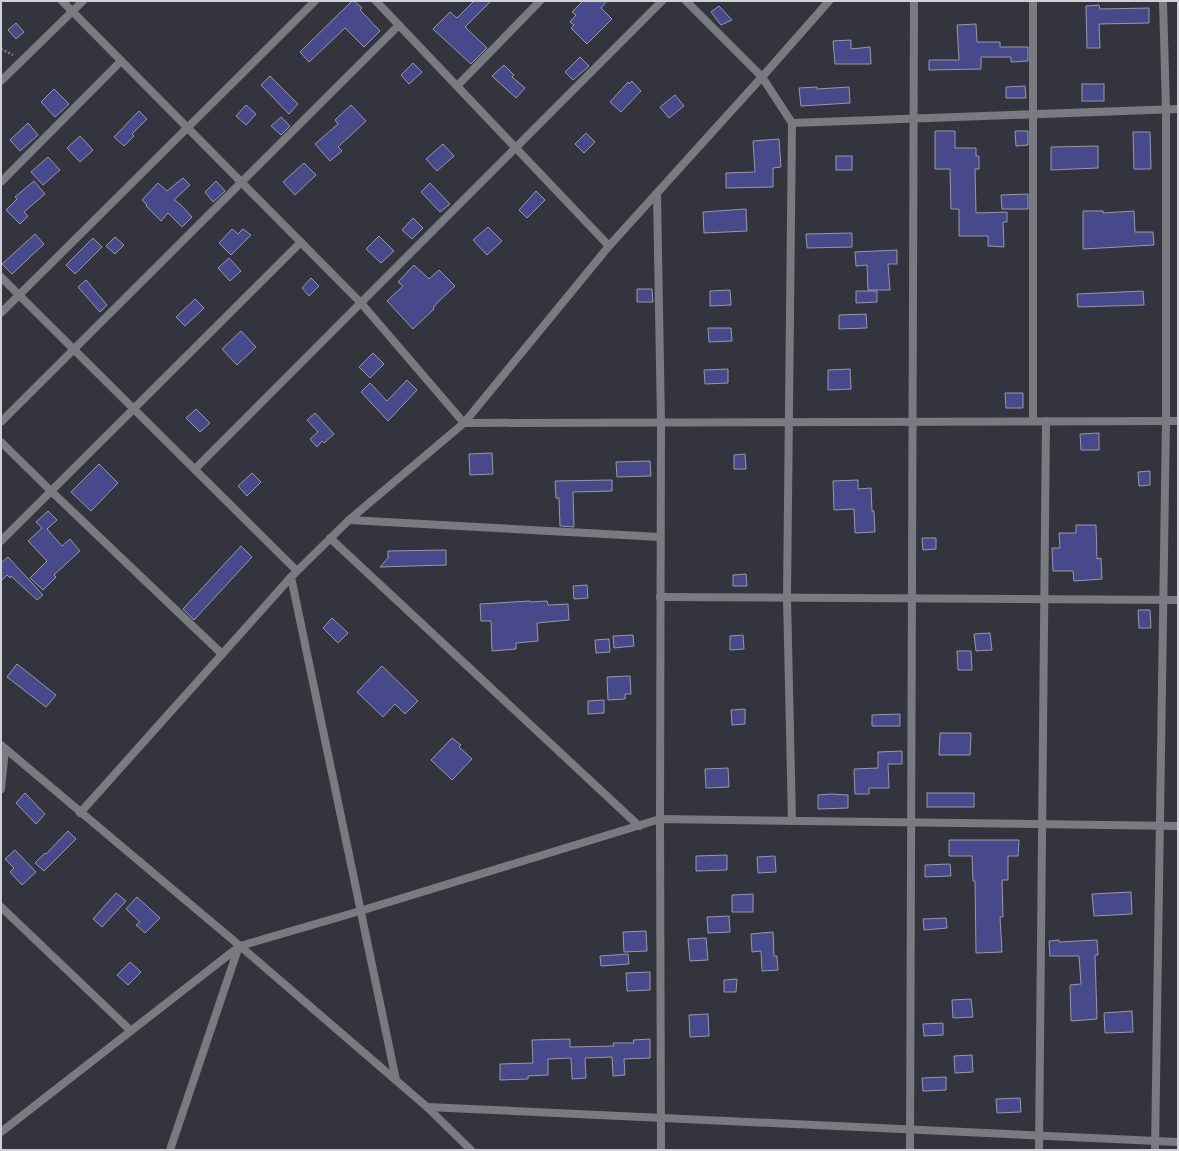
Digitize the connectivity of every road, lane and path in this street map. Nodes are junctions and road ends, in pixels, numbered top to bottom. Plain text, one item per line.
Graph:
1 (62, 1) edge
2 (83, 1) edge
3 (315, 1) edge
4 (376, 1) edge
5 (540, 1) edge
6 (662, 1) edge
7 (686, 1) edge
8 (829, 1) edge
9 (914, 1) edge
10 (1033, 1) edge
11 (1163, 1) edge
12 (72, 12) junction
13 (400, 25) junction
14 (121, 61) junction
15 (762, 77) junction
16 (1, 81) edge
17 (457, 86) junction
18 (1166, 109) junction
19 (1178, 109) edge
20 (1033, 114) junction
21 (914, 119) junction
22 (792, 123) junction
23 (187, 128) junction
24 (516, 147) junction
25 (1, 182) edge
26 (242, 183) junction
27 (657, 194) junction
28 (300, 242) junction
29 (610, 246) junction
30 (1, 277) edge
31 (19, 295) junction
32 (361, 303) junction
33 (1, 312) edge
34 (74, 349) junction
35 (134, 409) junction
36 (1033, 421) junction
37 (1046, 421) junction
38 (1166, 421) junction
39 (1178, 421) edge
40 (1, 422) edge
41 (789, 422) junction
42 (913, 422) junction
43 (464, 423) junction
44 (661, 423) junction
45 (1, 442) edge
46 (195, 469) junction
47 (51, 491) junction
48 (349, 520) junction
49 (330, 538) junction
50 (660, 538) junction
51 (1, 541) edge
52 (297, 571) junction
53 (291, 577) junction
54 (660, 597) junction
55 (787, 597) junction
56 (912, 598) junction
57 (1044, 599) junction
58 (1163, 600) junction
59 (1178, 600) edge
60 (222, 654) junction
61 (2, 747) edge
62 (1, 789) edge
63 (80, 812) junction
64 (660, 819) junction
65 (792, 821) junction
66 (911, 823) junction
67 (1042, 825) junction
68 (639, 826) junction
69 (1160, 826) junction
70 (1178, 826) edge
71 (1, 907) edge
72 (360, 910) junction
73 (240, 946) junction
74 (131, 1031) junction
75 (396, 1080) junction
76 (427, 1107) junction
77 (662, 1118) junction
78 (5, 1125) edge
79 (910, 1130) junction
80 (1, 1132) edge
81 (1039, 1136) junction
82 (1156, 1141) junction
83 (1178, 1142) edge
84 (170, 1150) edge
85 (471, 1150) edge
86 (661, 1150) edge
87 (910, 1150) edge
88 (1039, 1150) edge
89 (1155, 1150) edge

1 - 12 street
2 - 12 street
3 - 23 street
4 - 13 street
5 - 17 street
6 - 24 street
7 - 15 street
8 - 15 street
9 - 21 street
10 - 20 street
11 - 18 street
12 - 14 street
12 - 16 street
13 - 17 street
13 - 26 street
14 - 23 street
14 - 25 street
15 - 22 street
15 - 27 street
17 - 24 street
18 - 19 street
18 - 20 street
18 - 38 street
20 - 21 street
20 - 36 street
21 - 22 street
21 - 42 street
22 - 41 street
23 - 26 street
23 - 31 street
24 - 29 street
24 - 32 street
26 - 28 street
26 - 34 street
27 - 29 street
27 - 44 street
28 - 32 street
28 - 35 street
29 - 43 street
30 - 31 street
31 - 33 street
31 - 34 street
32 - 43 street
32 - 46 street
34 - 35 street
34 - 40 street
35 - 46 street
35 - 47 street
36 - 37 street
36 - 42 street
37 - 38 street
37 - 57 street
38 - 39 street
38 - 58 street
41 - 42 street
41 - 44 street
41 - 55 street
42 - 56 street
43 - 44 street
43 - 48 street
44 - 50 street
45 - 47 street
46 - 52 street
47 - 51 street
47 - 60 street
48 - 49 street
48 - 50 street
49 - 52 street
49 - 68 street
50 - 54 street
52 - 53 street
53 - 60 street
53 - 72 street
54 - 55 street
54 - 64 street
55 - 56 street
55 - 65 street
56 - 57 street
56 - 66 street
57 - 58 street
57 - 67 street
58 - 59 street
58 - 69 street
60 - 63 street
61 - 62 street
61 - 63 street
63 - 73 street
64 - 65 street
64 - 68 street
64 - 77 street
65 - 66 street
66 - 67 street
66 - 79 street
67 - 69 street
67 - 81 street
68 - 72 street
69 - 70 street
69 - 82 street
71 - 74 street
72 - 73 street
72 - 75 street
73 - 74 street
73 - 75 street
73 - 84 street
74 - 78 street
75 - 76 street
76 - 77 street
76 - 85 street
77 - 79 street
77 - 86 street
78 - 80 street
79 - 81 street
79 - 87 street
81 - 82 street
81 - 88 street
82 - 83 street
82 - 89 street

